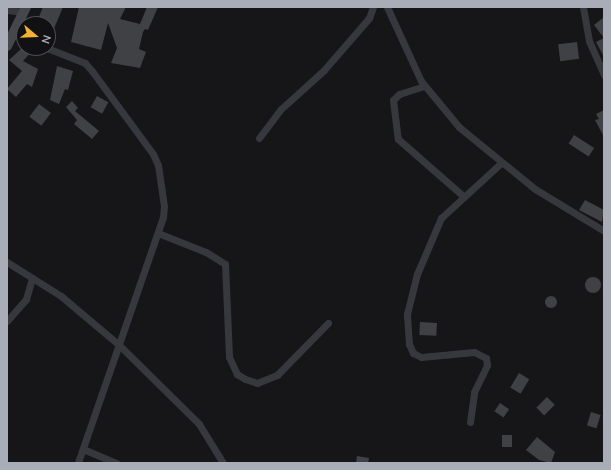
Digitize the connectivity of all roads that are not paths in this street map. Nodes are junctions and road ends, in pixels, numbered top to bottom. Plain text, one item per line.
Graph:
1 (374, 7) edge
2 (387, 7) edge
3 (583, 7) edge
4 (25, 9) edge
5 (7, 10) edge
6 (14, 35) joint
7 (7, 46) edge
8 (56, 52) edge
9 (604, 75) edge
10 (424, 86) junction
11 (259, 138) dead end
12 (500, 163) junction
13 (463, 196) junction
14 (604, 231) edge
15 (158, 233) junction
16 (7, 262) edge
17 (32, 278) junction
18 (7, 321) edge
19 (328, 324) dead end
20 (118, 344) junction
21 (470, 422) dead end
22 (83, 449) junction
23 (78, 463) edge
24 (116, 463) edge
25 (223, 463) edge

1 - 11 street
2 - 10 street
3 - 9 street
4 - 5 street
4 - 6 main road
6 - 7 main road
8 - 15 street
10 - 12 street
10 - 13 street
12 - 13 street
12 - 14 street
13 - 21 street
15 - 19 street
15 - 20 street
16 - 17 street
17 - 18 street
17 - 20 street
20 - 22 street
20 - 25 street
22 - 23 street
22 - 24 street

